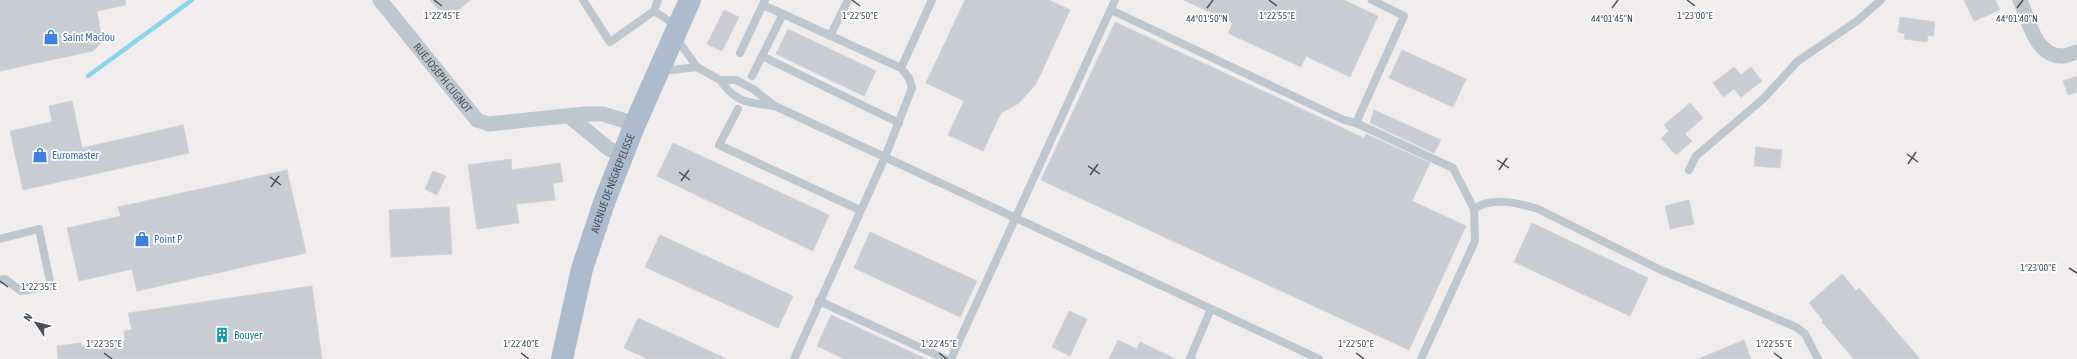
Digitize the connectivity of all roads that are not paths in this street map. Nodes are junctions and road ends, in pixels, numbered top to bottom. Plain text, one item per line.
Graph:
1 (380, 0) edge
2 (583, 0) edge
3 (658, 0) edge
4 (848, 0) edge
5 (932, 0) edge
6 (1116, 0) edge
7 (1372, 0) edge
8 (1881, 0) edge
9 (2020, 0) edge
10 (764, 2) edge
11 (654, 10) junction
12 (1111, 10) junction
13 (782, 14) junction
14 (685, 16) edge
15 (830, 36) junction
16 (2077, 52) edge
17 (740, 53) dead end
18 (762, 56) junction
19 (697, 67) junction
20 (901, 68) junction
21 (659, 71) junction
22 (752, 76) dead end
23 (720, 80) junction
24 (775, 106) junction
25 (738, 109) dead end
26 (570, 117) junction
27 (899, 123) junction
28 (1356, 123) junction
29 (635, 124) junction
30 (622, 155) junction
31 (885, 157) junction
32 (1689, 170) dead end
33 (1474, 209) junction
34 (860, 210) junction
35 (1016, 218) junction
36 (0, 239) edge
37 (0, 280) edge
38 (819, 301) junction
39 (1210, 308) junction
40 (795, 358) edge
41 (562, 359) edge
42 (945, 359) edge
43 (951, 359) edge
44 (1192, 359) edge
45 (1319, 359) edge
46 (1421, 359) edge
47 (1818, 359) edge

1 - 26 street, RUE JOSEPH CUGNOT
2 - 11 lane
3 - 11 lane
4 - 15 lane
5 - 20 lane
6 - 12 lane
7 - 28 lane
8 - 32 lane
9 - 16 street
10 - 13 lane
10 - 17 lane
11 - 14 lane
12 - 28 lane
12 - 35 lane
13 - 15 lane
13 - 18 lane
14 - 19 lane
14 - 21 main road, AVENUE DE NÈGREPELISSE
15 - 20 lane
18 - 22 lane
18 - 27 lane
19 - 21 lane
19 - 23 lane
20 - 27 lane
21 - 29 main road, AVENUE DE NÈGREPELISSE
23 - 24 lane
23 - 24 lane
24 - 31 lane
25 - 34 lane
26 - 29 street, RUE JOSEPH CUGNOT
26 - 30 street
27 - 31 lane
28 - 33 lane
29 - 30 main road, AVENUE DE NÈGREPELISSE
30 - 41 main road, AVENUE DE NÈGREPELISSE
31 - 34 lane
31 - 35 lane
33 - 46 lane
33 - 47 lane
34 - 38 lane
35 - 39 lane
35 - 43 lane
36 - 37 lane
38 - 40 lane
38 - 42 lane
39 - 44 lane
39 - 45 lane

